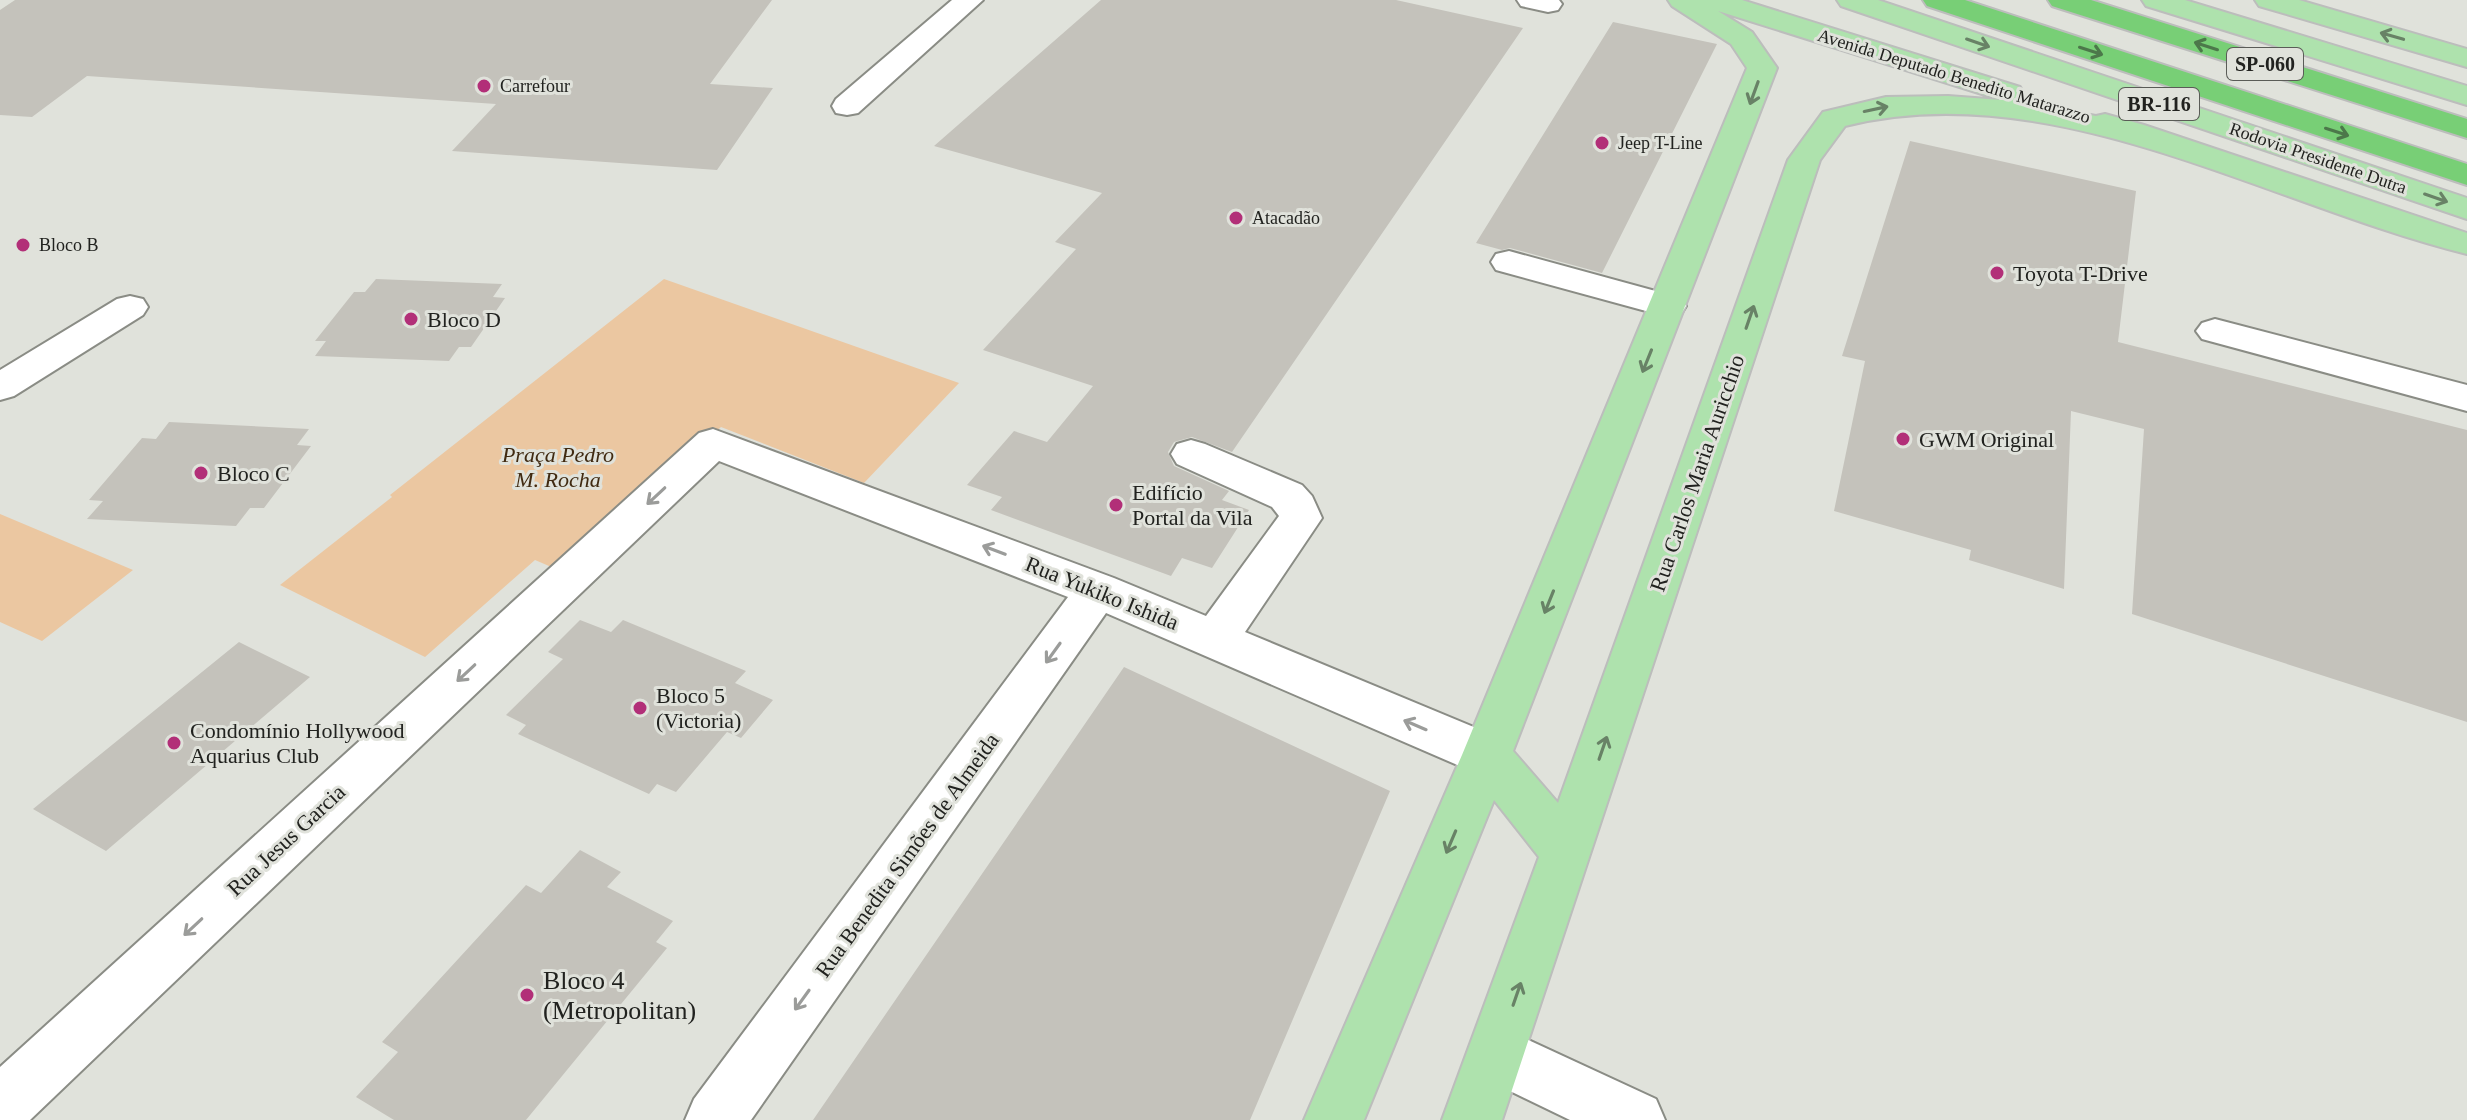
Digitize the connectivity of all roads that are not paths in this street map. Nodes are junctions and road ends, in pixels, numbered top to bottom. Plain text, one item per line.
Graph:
1 (969, 0) edge
2 (1682, 0) edge
3 (1713, 0) edge
4 (1790, 0) edge
5 (1851, 0) edge
6 (1937, 0) edge
7 (2062, 0) edge
8 (2156, 0) edge
9 (2269, 0) edge
10 (2467, 58) edge
11 (2467, 96) edge
12 (847, 106) dead end
13 (2467, 129) edge
14 (2133, 132) junction
15 (2467, 175) edge
16 (2321, 194) junction
17 (2467, 209) edge
18 (2467, 244) edge
19 (1509, 262) dead end
20 (1668, 306) junction
21 (130, 307) dead end
22 (2215, 331) dead end
23 (0, 387) edge
24 (2467, 398) edge
25 (713, 443) joint
26 (1191, 454) dead end
27 (1098, 590) junction
28 (1215, 639) junction
29 (1487, 755) junction
30 (1567, 852) junction
31 (1496, 1054) junction
32 (0, 1107) edge
33 (715, 1120) edge
34 (1334, 1120) edge
35 (1472, 1120) edge
36 (1635, 1120) edge

1 - 12 street
2 -> 20 main road
3 - 14 main road, Avenida Deputado Benedito Matarazzo
4 - 16 main road
5 -> 17 main road, Rodovia Presidente Dutra / BR-116
6 -> 15 highway, Rodovia Presidente Dutra / SP-060
13 -> 7 highway, SP-060
8 - 11 main road
10 -> 9 main road
14 - 16 main road, Avenida Deputado Benedito Matarazzo
30 -> 14 main road, Rua Carlos Maria Auricchio
16 - 18 main road, Avenida Deputado Benedito Matarazzo
19 - 20 street
20 -> 29 main road
21 - 23 street
22 - 24 street
27 -> 25 street, Rua Yukiko Ishida
25 -> 32 street, Rua Jesus Garcia
26 - 28 street
27 - 28 street, Rua Yukiko Ishida
27 -> 33 street, Rua Benedita Simões de Almeida
29 -> 28 street, Rua Yukiko Ishida
29 - 30 main road
29 -> 34 main road
31 -> 30 main road, Rua Carlos Maria Auricchio
31 - 35 main road, Rua Carlos Maria Auricchio
31 - 36 street

